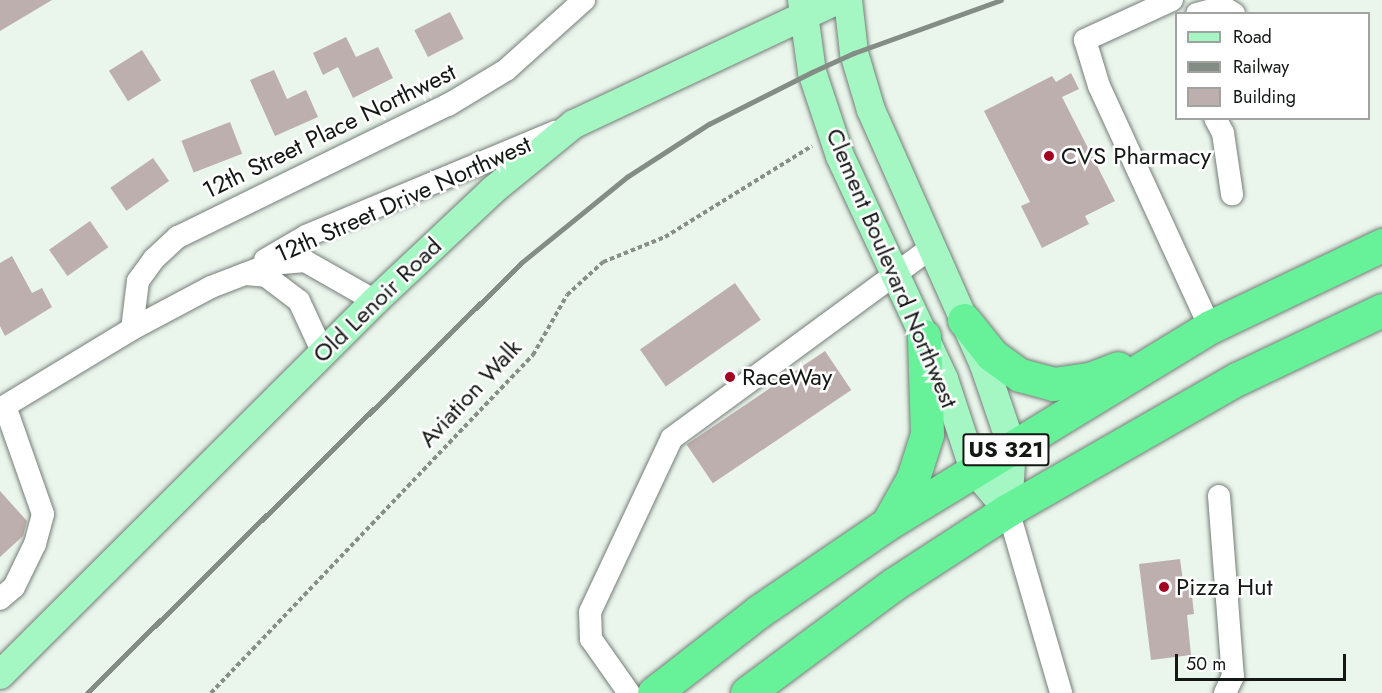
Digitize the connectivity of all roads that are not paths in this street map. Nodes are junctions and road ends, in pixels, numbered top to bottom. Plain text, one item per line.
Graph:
1 (584, 0) edge
2 (838, 0) edge
3 (848, 0) edge
4 (1172, 0) edge
5 (802, 7) edge
6 (1204, 12) edge
7 (1231, 12) edge
8 (1216, 120) edge
9 (574, 124) junction
10 (1232, 194) dead end
11 (1382, 245) edge
12 (932, 247) junction
13 (896, 275) junction
14 (235, 277) junction
15 (375, 301) junction
16 (1382, 310) edge
17 (964, 320) junction
18 (1210, 327) junction
19 (132, 329) junction
20 (924, 336) junction
21 (1181, 344) junction
22 (323, 353) junction
23 (2, 407) edge
24 (1012, 447) junction
25 (974, 471) junction
26 (1219, 496) dead end
27 (1008, 510) junction
28 (887, 524) junction
29 (0, 599) edge
30 (0, 675) edge
31 (629, 693) edge
32 (654, 693) edge
33 (747, 693) edge
34 (1061, 693) edge
35 (1225, 693) edge

1 - 19 street, 12th Street Place Northwest
2 - 5 main road
3 - 12 main road, Clement Boulevard Northwest
4 - 18 street
5 - 9 main road, Old Lenoir Road
5 - 13 main road, Clement Boulevard Northwest
6 - 7 street
8 - 10 street
9 - 14 street, 12th Street Drive Northwest
9 - 15 main road, Old Lenoir Road
11 - 18 highway, US 321
12 - 13 street
12 - 17 main road, Clement Boulevard Northwest
13 - 20 main road, Clement Boulevard Northwest
13 - 31 street
14 - 15 street
14 - 19 street
14 - 22 street
15 - 22 main road, Old Lenoir Road
16 - 27 highway, US 321
17 - 21 highway
17 - 24 main road, Clement Boulevard Northwest
18 - 21 highway, US 321
19 - 23 street
20 - 25 main road, Clement Boulevard Northwest
20 - 28 highway
21 - 24 highway, US 321
22 - 30 main road, Old Lenoir Road
23 - 29 street
24 - 25 highway, US 321
24 - 27 main road, Clement Boulevard Northwest
25 - 27 main road, Clement Boulevard Northwest
25 - 28 highway, US 321
26 - 35 street
27 - 33 highway, US 321
27 - 34 street, Clement Boulevard Northwest
28 - 32 highway, US 321

